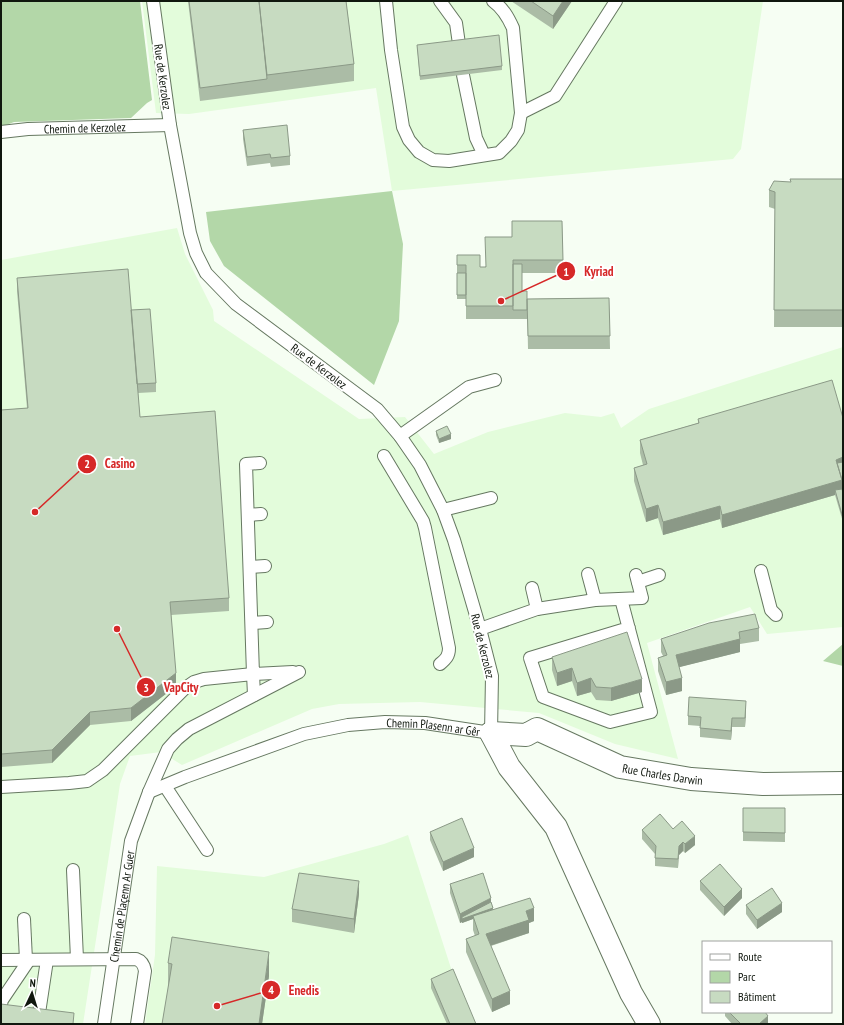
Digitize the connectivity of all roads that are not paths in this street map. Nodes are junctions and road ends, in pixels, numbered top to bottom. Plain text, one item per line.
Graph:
1 (154, 1) edge
2 (386, 1) edge
3 (440, 1) edge
4 (493, 1) edge
5 (616, 1) edge
6 (459, 44) edge
7 (462, 75) edge
8 (521, 113) junction
9 (170, 125) junction
10 (1, 132) edge
11 (484, 155) junction
12 (495, 380) dead end
13 (400, 436) junction
14 (384, 456) dead end
15 (260, 463) dead end
16 (491, 498) dead end
17 (443, 510) junction
18 (261, 514) dead end
19 (248, 515) junction
20 (265, 566) dead end
21 (250, 567) junction
22 (761, 571) dead end
23 (588, 574) dead end
24 (659, 575) dead end
25 (532, 588) dead end
26 (621, 599) junction
27 (595, 600) junction
28 (537, 609) junction
29 (776, 615) dead end
30 (266, 622) dead end
31 (252, 623) junction
32 (629, 628) junction
33 (480, 629) junction
34 (440, 664) dead end
35 (248, 674) junction
36 (254, 695) junction
37 (492, 734) junction
38 (843, 783) edge
39 (165, 786) junction
40 (1, 787) edge
41 (149, 792) junction
42 (208, 850) dead end
43 (73, 870) dead end
44 (24, 919) dead end
45 (77, 959) junction
46 (113, 959) junction
47 (1, 960) edge
48 (27, 960) junction
49 (47, 960) junction
50 (1, 1004) edge
51 (39, 1013) edge
52 (104, 1024) edge
53 (137, 1024) edge
54 (649, 1024) edge

1 - 9 lane, Rue de Kerzolez
2 - 11 lane
3 - 6 lane
4 - 8 lane
5 - 8 lane
7 - 11 lane
8 - 11 lane
9 - 10 lane, Chemin de Kerzolez
9 - 13 lane, Rue de Kerzolez
12 - 13 lane
13 - 17 lane, Rue de Kerzolez
14 - 34 lane
15 - 19 lane
16 - 17 lane
17 - 33 lane, Rue de Kerzolez
18 - 19 lane
19 - 21 lane
20 - 21 lane
21 - 31 lane
22 - 29 lane
23 - 27 lane
24 - 26 lane
25 - 28 lane
26 - 27 lane
26 - 32 lane
27 - 28 lane
28 - 33 lane
30 - 31 lane
31 - 35 lane
32 - 32 lane
33 - 37 lane, Rue de Kerzolez
35 - 36 lane
35 - 36 lane, Chemin de Plaçenn Ar Guer
35 - 40 lane
36 - 41 lane, Chemin de Plaçenn Ar Guer
37 - 38 street, Rue Charles Darwin
37 - 39 lane, Chemin Plasenn ar Gêr
37 - 54 street, Chemin Plasenn ar Gêr
39 - 41 lane, Chemin Plasenn ar Gêr
39 - 42 lane
41 - 46 lane, Chemin de Plaçenn Ar Guer
43 - 45 lane
44 - 48 lane
45 - 46 lane
45 - 49 lane
46 - 52 lane, Chemin de Plaçenn Ar Guer
46 - 53 lane
47 - 48 lane
48 - 49 lane
48 - 50 lane
49 - 51 lane

